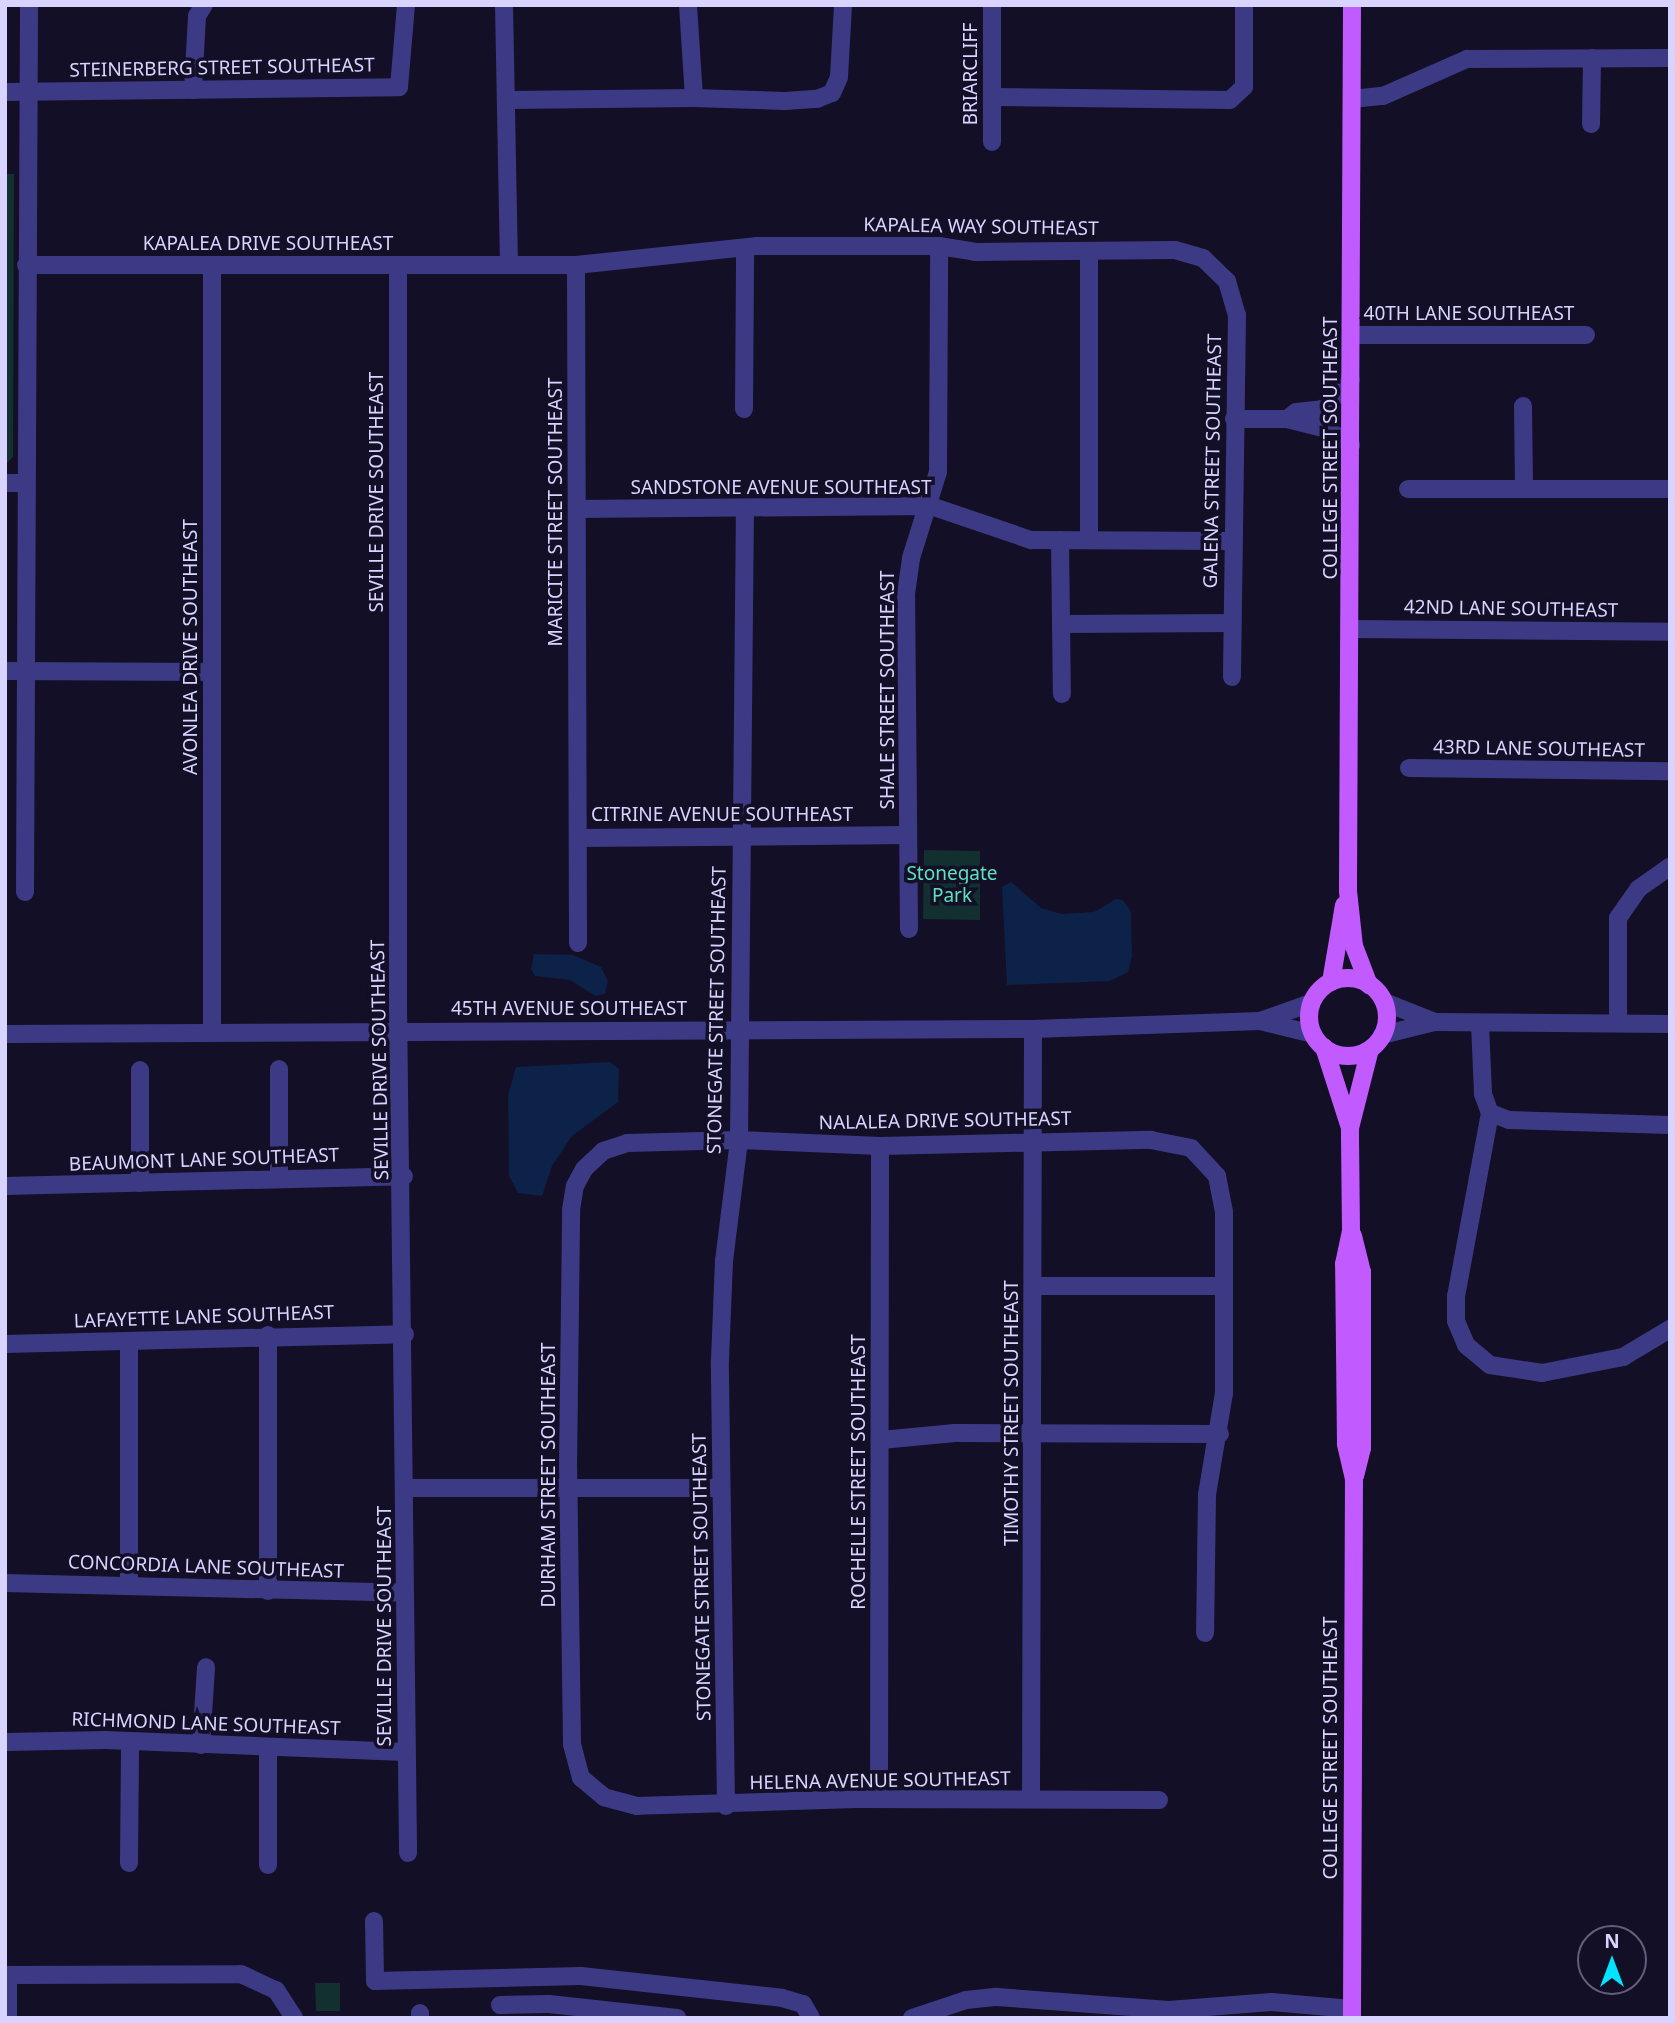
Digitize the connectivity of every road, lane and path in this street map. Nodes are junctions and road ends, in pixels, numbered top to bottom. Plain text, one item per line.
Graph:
1 (29, 5) edge
2 (204, 5) edge
3 (407, 5) edge
4 (504, 5) edge
5 (688, 5) edge
6 (843, 5) edge
7 (992, 5) edge
8 (1244, 5) edge
9 (1352, 5) edge
10 (1592, 58) junction
11 (1670, 58) edge
12 (193, 90) junction
13 (5, 92) edge
14 (27, 92) junction
15 (992, 97) junction
16 (694, 98) junction
17 (1352, 99) junction
18 (506, 100) junction
19 (1591, 124) dead end
20 (992, 142) dead end
21 (939, 246) junction
22 (752, 247) junction
23 (1089, 251) junction
24 (1203, 258) joint
25 (26, 265) junction
26 (212, 265) junction
27 (398, 265) junction
28 (509, 265) junction
29 (576, 265) junction
30 (1352, 335) junction
31 (1586, 335) dead end
32 (1351, 380) junction
33 (1523, 406) dead end
34 (744, 410) dead end
35 (1234, 419) junction
36 (1287, 419) junction
37 (1351, 445) junction
38 (5, 483) edge
39 (25, 483) junction
40 (1408, 489) dead end
41 (1524, 489) junction
42 (1670, 489) edge
43 (931, 506) junction
44 (745, 508) junction
45 (577, 509) junction
46 (1060, 540) junction
47 (1089, 540) junction
48 (1231, 541) junction
49 (1232, 623) junction
50 (1062, 624) junction
51 (1351, 629) junction
52 (1670, 632) edge
53 (5, 671) edge
54 (26, 671) junction
55 (211, 672) junction
56 (1232, 677) dead end
57 (1062, 694) dead end
58 (1409, 768) dead end
59 (1670, 771) edge
60 (908, 835) junction
61 (739, 836) junction
62 (578, 838) junction
63 (1670, 867) edge
64 (1348, 891) junction
65 (25, 892) dead end
66 (909, 929) dead end
67 (578, 943) dead end
68 (1331, 982) junction
69 (1370, 985) junction
70 (1384, 1002) junction
71 (1311, 1003) junction
72 (1260, 1021) junction
73 (1435, 1022) junction
74 (1618, 1023) junction
75 (1480, 1024) junction
76 (1670, 1024) edge
77 (1033, 1028) junction
78 (737, 1029) junction
79 (212, 1030) junction
80 (399, 1031) junction
81 (5, 1034) edge
82 (1318, 1041) junction
83 (1376, 1042) junction
84 (279, 1069) dead end
85 (140, 1070) dead end
86 (1490, 1114) junction
87 (1670, 1125) edge
88 (1350, 1128) junction
89 (739, 1140) junction
90 (1035, 1140) junction
91 (880, 1146) junction
92 (603, 1151) joint
93 (404, 1176) junction
94 (279, 1178) junction
95 (140, 1183) junction
96 (5, 1185) edge
97 (1034, 1286) junction
98 (1224, 1286) junction
99 (1670, 1329) edge
100 (405, 1334) junction
101 (268, 1335) junction
102 (130, 1341) junction
103 (5, 1344) edge
104 (1032, 1433) junction
105 (1220, 1434) junction
106 (881, 1440) junction
107 (406, 1488) junction
108 (721, 1488) junction
109 (568, 1489) junction
110 (5, 1583) edge
111 (129, 1585) junction
112 (268, 1591) junction
113 (405, 1593) junction
114 (1205, 1633) dead end
115 (206, 1667) dead end
116 (5, 1741) edge
117 (130, 1741) junction
118 (201, 1745) junction
119 (268, 1748) junction
120 (405, 1752) junction
121 (604, 1797) joint
122 (879, 1798) junction
123 (1031, 1798) junction
124 (1159, 1800) dead end
125 (726, 1806) junction
126 (408, 1853) dead end
127 (129, 1863) dead end
128 (268, 1865) dead end
129 (374, 1920) dead end
130 (7, 1975) edge
131 (551, 1976) junction
132 (549, 2004) junction
133 (500, 2006) dead end
134 (572, 2012) edge
135 (1352, 2013) edge
136 (8, 2018) edge
137 (294, 2018) edge
138 (677, 2018) edge
139 (811, 2018) edge
140 (912, 2018) edge

1 - 14 street
2 - 12 street
3 - 12 street, STEINERBERG STREET SOUTHEAST
4 - 18 street
5 - 16 street
6 - 16 street
7 - 15 street, BRIARCLIFF
8 - 15 street
9 - 17 main road, COLLEGE STREET SOUTHEAST
10 - 11 street
10 - 17 street
10 - 19 street
12 - 14 street, STEINERBERG STREET SOUTHEAST
13 - 14 street, STEINERBERG STREET SOUTHEAST
14 - 25 street
15 - 20 street, BRIARCLIFF
16 - 18 street
17 - 30 main road, COLLEGE STREET SOUTHEAST
18 - 28 street
21 - 22 street, KAPALEA WAY SOUTHEAST
21 - 23 street, KAPALEA WAY SOUTHEAST
21 - 43 street, SHALE STREET SOUTHEAST
22 - 29 street
22 - 34 street
23 - 24 street, KAPALEA WAY SOUTHEAST
23 - 47 street
24 - 35 street, GALENA STREET SOUTHEAST
25 - 26 street, KAPALEA DRIVE SOUTHEAST
25 - 39 street
26 - 27 street, KAPALEA DRIVE SOUTHEAST
26 - 55 street, AVONLEA DRIVE SOUTHEAST
27 - 28 street, KAPALEA DRIVE SOUTHEAST
27 - 80 street, SEVILLE DRIVE SOUTHEAST
28 - 29 street, KAPALEA DRIVE SOUTHEAST
29 - 45 street, MARICITE STREET SOUTHEAST
30 - 31 street, 40TH LANE SOUTHEAST
30 - 32 main road, COLLEGE STREET SOUTHEAST
32 - 36 street
32 - 37 main road, COLLEGE STREET SOUTHEAST
33 - 41 street
35 - 36 street
35 - 48 street, GALENA STREET SOUTHEAST
36 - 37 street
37 - 51 main road, COLLEGE STREET SOUTHEAST
38 - 39 street
39 - 54 street
40 - 41 street
41 - 42 street
43 - 44 street, SANDSTONE AVENUE SOUTHEAST
43 - 46 street, SANDSTONE AVENUE SOUTHEAST
43 - 60 street, SHALE STREET SOUTHEAST
44 - 45 street, SANDSTONE AVENUE SOUTHEAST
44 - 61 street, STONEGATE STREET SOUTHEAST
45 - 62 street, MARICITE STREET SOUTHEAST
46 - 47 street, SANDSTONE AVENUE SOUTHEAST
46 - 50 street
47 - 48 street, SANDSTONE AVENUE SOUTHEAST
48 - 49 street, GALENA STREET SOUTHEAST
49 - 50 street
49 - 56 street, GALENA STREET SOUTHEAST
50 - 57 street
51 - 52 street, 42ND LANE SOUTHEAST
51 - 64 main road, COLLEGE STREET SOUTHEAST
53 - 54 street
54 - 55 street
54 - 65 street
55 - 79 street, AVONLEA DRIVE SOUTHEAST
58 - 59 street, 43RD LANE SOUTHEAST
60 - 61 street, CITRINE AVENUE SOUTHEAST
60 - 66 street, SHALE STREET SOUTHEAST
61 - 62 street, CITRINE AVENUE SOUTHEAST
61 - 78 street, STONEGATE STREET SOUTHEAST
62 - 67 street, MARICITE STREET SOUTHEAST
63 - 74 street
64 - 68 main road, COLLEGE STREET SOUTHEAST
64 - 69 main road, COLLEGE STREET SOUTHEAST
68 - 69 main road
68 - 71 main road
69 - 70 main road
70 - 73 street
70 - 83 main road
71 - 72 street, 45TH AVENUE SOUTHEAST
71 - 82 main road
72 - 77 street, 45TH AVENUE SOUTHEAST
72 - 82 street, 45TH AVENUE SOUTHEAST
73 - 75 street
73 - 83 street
74 - 75 street
74 - 76 street
75 - 86 street
77 - 78 street, 45TH AVENUE SOUTHEAST
77 - 90 street, TIMOTHY STREET SOUTHEAST
78 - 80 street, 45TH AVENUE SOUTHEAST
78 - 89 street, STONEGATE STREET SOUTHEAST
79 - 80 street, 45TH AVENUE SOUTHEAST
79 - 81 street, 45TH AVENUE SOUTHEAST
80 - 93 street, SEVILLE DRIVE SOUTHEAST
82 - 83 main road
82 - 88 main road, COLLEGE STREET SOUTHEAST
83 - 88 main road, COLLEGE STREET SOUTHEAST
84 - 94 street
85 - 95 street
86 - 87 street
86 - 99 street
88 - 135 main road, COLLEGE STREET SOUTHEAST
89 - 91 street, NALALEA DRIVE SOUTHEAST
89 - 92 street, NALALEA DRIVE SOUTHEAST
89 - 108 street, STONEGATE STREET SOUTHEAST
90 - 91 street, NALALEA DRIVE SOUTHEAST
90 - 97 street, TIMOTHY STREET SOUTHEAST
90 - 98 street, NALALEA DRIVE SOUTHEAST
91 - 106 street, ROCHELLE STREET SOUTHEAST
92 - 109 street, DURHAM STREET SOUTHEAST
93 - 94 street, BEAUMONT LANE SOUTHEAST
93 - 100 street, SEVILLE DRIVE SOUTHEAST
94 - 95 street, BEAUMONT LANE SOUTHEAST
95 - 96 street, BEAUMONT LANE SOUTHEAST
97 - 98 street
97 - 104 street, TIMOTHY STREET SOUTHEAST
98 - 105 street
100 - 101 street, LAFAYETTE LANE SOUTHEAST
100 - 107 street, SEVILLE DRIVE SOUTHEAST
101 - 102 street, LAFAYETTE LANE SOUTHEAST
101 - 112 street
102 - 103 street, LAFAYETTE LANE SOUTHEAST
102 - 111 street
104 - 105 street
104 - 106 street
104 - 123 street, TIMOTHY STREET SOUTHEAST
105 - 114 street
106 - 122 street, ROCHELLE STREET SOUTHEAST
107 - 109 street
107 - 113 street, SEVILLE DRIVE SOUTHEAST
108 - 109 street
108 - 125 street, STONEGATE STREET SOUTHEAST
109 - 121 street, DURHAM STREET SOUTHEAST
110 - 111 street, CONCORDIA LANE SOUTHEAST
111 - 112 street, CONCORDIA LANE SOUTHEAST
112 - 113 street, CONCORDIA LANE SOUTHEAST
113 - 120 street, SEVILLE DRIVE SOUTHEAST
115 - 118 street
116 - 117 street, RICHMOND LANE SOUTHEAST
117 - 118 street, RICHMOND LANE SOUTHEAST
117 - 127 street
118 - 119 street, RICHMOND LANE SOUTHEAST
119 - 120 street, RICHMOND LANE SOUTHEAST
119 - 128 street
120 - 126 street, SEVILLE DRIVE SOUTHEAST
121 - 125 street, HELENA AVENUE SOUTHEAST
122 - 123 street, HELENA AVENUE SOUTHEAST
122 - 125 street, HELENA AVENUE SOUTHEAST
123 - 124 street, HELENA AVENUE SOUTHEAST
129 - 131 street
130 - 136 street
130 - 137 street
131 - 132 street
131 - 139 street
132 - 133 street
132 - 134 street
134 - 138 street
135 - 140 street

